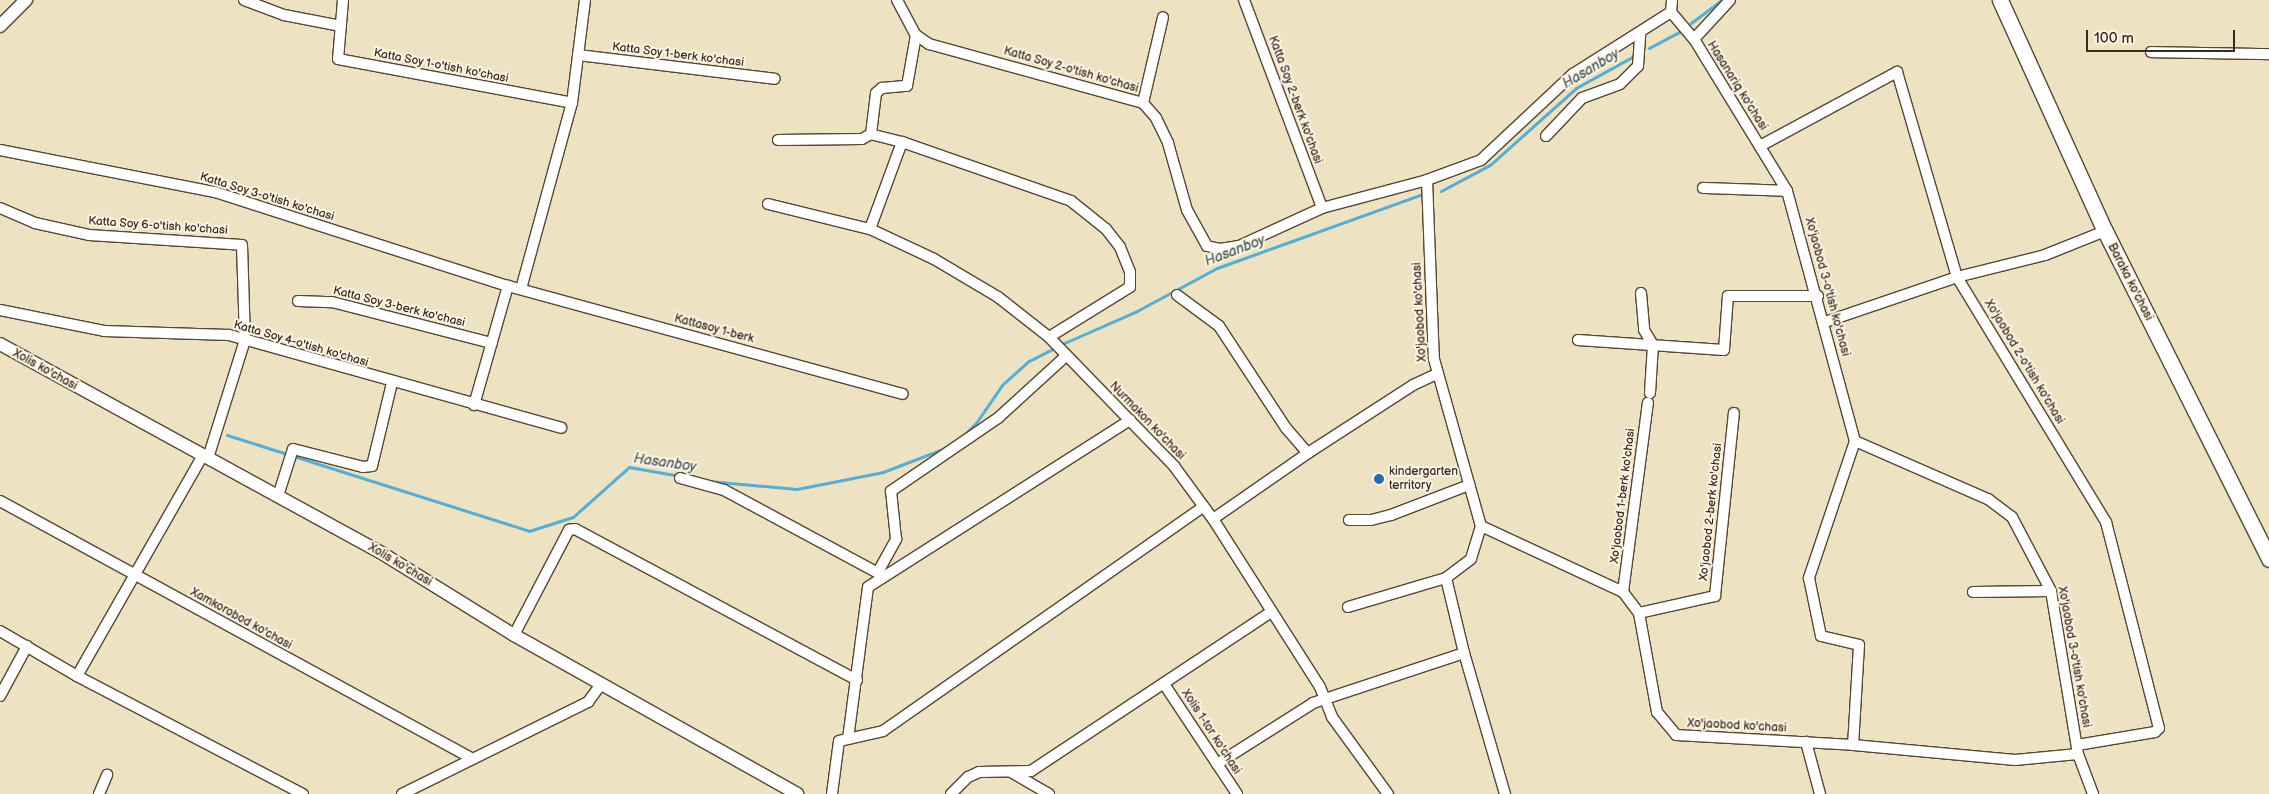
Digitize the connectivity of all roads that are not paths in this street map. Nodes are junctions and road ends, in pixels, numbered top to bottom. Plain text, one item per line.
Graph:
1 (26, 0) edge
2 (244, 0) edge
3 (343, 0) edge
4 (585, 0) edge
5 (897, 0) edge
6 (1244, 0) edge
7 (1672, 0) edge
8 (1730, 0) edge
9 (2000, 0) edge
10 (1671, 12) junction
11 (1164, 17) dead end
12 (0, 26) edge
13 (341, 26) junction
14 (916, 34) junction
15 (1640, 34) junction
16 (1694, 39) junction
17 (2151, 52) dead end
18 (2269, 54) edge
19 (578, 55) junction
20 (775, 79) dead end
21 (572, 103) junction
22 (1143, 103) junction
23 (871, 134) junction
24 (1546, 136) dead end
25 (778, 140) dead end
26 (902, 142) junction
27 (1760, 146) junction
28 (0, 150) edge
29 (1427, 180) junction
30 (1703, 188) dead end
31 (1787, 191) junction
32 (768, 204) dead end
33 (0, 208) edge
34 (1322, 208) junction
35 (870, 229) junction
36 (2105, 231) junction
37 (1957, 277) junction
38 (508, 286) junction
39 (521, 290) junction
40 (1641, 293) dead end
41 (1177, 295) dead end
42 (1818, 296) junction
43 (298, 301) dead end
44 (0, 310) edge
45 (1825, 322) junction
46 (1049, 337) junction
47 (245, 340) junction
48 (1578, 340) dead end
49 (492, 343) junction
50 (0, 344) edge
51 (1653, 345) junction
52 (1066, 356) junction
53 (1437, 374) junction
54 (392, 382) junction
55 (902, 394) dead end
56 (474, 406) junction
57 (1734, 413) dead end
58 (1130, 420) junction
59 (561, 428) dead end
60 (1855, 441) junction
61 (1308, 453) junction
62 (206, 456) junction
63 (680, 478) dead end
64 (1469, 485) junction
65 (278, 496) junction
66 (0, 501) edge
67 (1203, 507) junction
68 (1212, 519) junction
69 (1349, 520) dead end
70 (1482, 526) junction
71 (2269, 559) edge
72 (133, 574) junction
73 (882, 574) junction
74 (1446, 578) junction
75 (2051, 591) junction
76 (1623, 592) junction
77 (1973, 592) dead end
78 (1348, 607) dead end
79 (1271, 612) junction
80 (1639, 612) junction
81 (0, 631) edge
82 (514, 635) junction
83 (27, 646) junction
84 (1464, 653) junction
85 (78, 676) junction
86 (856, 680) junction
87 (601, 684) junction
88 (1164, 684) junction
89 (0, 696) edge
90 (1323, 699) junction
91 (848, 739) junction
92 (1806, 742) junction
93 (1853, 745) junction
94 (2078, 749) junction
95 (470, 758) junction
96 (1217, 764) junction
97 (1012, 772) junction
98 (107, 775) dead end
99 (99, 794) edge
100 (303, 794) edge
101 (402, 794) edge
102 (796, 794) edge
103 (832, 794) edge
104 (951, 794) edge
105 (1049, 794) edge
106 (1237, 794) edge
107 (1388, 794) edge
108 (1505, 794) edge
109 (1820, 794) edge
110 (2093, 794) edge

1 - 12 street
2 - 13 street
3 - 13 street, Katta Soy 1-o'tish ko'chasi
4 - 19 street
5 - 14 street
6 - 34 street, Katta Soy 2-berk ko'chasi
7 - 10 street
8 - 16 street, Hasanariq ko'chasi
9 - 36 main road, Baraka ko'chasi
10 - 15 street
10 - 16 street, Hasanariq ko'chasi
11 - 22 street
13 - 21 street, Katta Soy 1-o'tish ko'chasi
14 - 22 street, Katta Soy 2-o'tish ko'chasi
14 - 23 street
15 - 24 street
15 - 29 street
16 - 27 street, Hasanariq ko'chasi
17 - 18 street
19 - 20 street, Katta Soy 1-berk ko'chasi
19 - 21 street
21 - 39 street
22 - 34 street, Katta Soy 2-o'tish ko'chasi
23 - 25 street
23 - 26 street
26 - 35 street
26 - 46 street
27 - 31 street, Xo'jaobod 3-o'tish ko'chasi
27 - 37 street, Xo'jaobod 2-o'tish ko'chasi
28 - 38 street, Katta Soy 3-o'tish ko'chasi
29 - 34 street, Katta Soy 2-o'tish ko'chasi
29 - 53 street, Xo'jaobod ko'chasi
30 - 31 street
31 - 42 street, Xo'jaobod 3-o'tish ko'chasi
32 - 35 street, Nurmakon ko'chasi
33 - 47 street, Katta Soy 6-o'tish ko'chasi
35 - 46 street, Nurmakon ko'chasi
36 - 37 street
36 - 71 main road, Baraka ko'chasi
37 - 45 street
37 - 94 street, Xo'jaobod 2-o'tish ko'chasi
38 - 39 street, Katta Soy 3-o'tish ko'chasi
38 - 49 street
39 - 55 street, Kattasoy 1-berk
40 - 51 street
41 - 61 street
42 - 45 street, Xo'jaobod 3-o'tish ko'chasi
42 - 51 street
43 - 49 street, Katta Soy 3-berk ko'chasi
44 - 47 street, Katta Soy 4-o'tish ko'chasi
45 - 60 street, Xo'jaobod 3-o'tish ko'chasi
46 - 52 street, Nurmakon ko'chasi
47 - 54 street, Katta Soy 4-o'tish ko'chasi
47 - 62 street, Katta Soy 6-o'tish ko'chasi
48 - 51 street
49 - 56 street
50 - 62 street, Xolis ko'chasi
51 - 76 street, Xo'jaobod 1-berk ko'chasi
52 - 58 street, Nurmakon ko'chasi
52 - 73 street
53 - 61 street
53 - 64 street, Xo'jaobod ko'chasi
54 - 56 street, Katta Soy 4-o'tish ko'chasi
54 - 65 street
56 - 59 street, Katta Soy 4-o'tish ko'chasi
57 - 80 street, Xo'jaobod 2-berk ko'chasi
58 - 67 street, Nurmakon ko'chasi
58 - 73 street
60 - 75 street, Xo'jaobod 3-o'tish ko'chasi
60 - 93 street
61 - 68 street
62 - 65 street, Xolis ko'chasi
62 - 72 street, Katta Soy 6-o'tish ko'chasi
63 - 73 street
64 - 69 street
64 - 70 street, Xo'jaobod ko'chasi
65 - 82 street, Xolis ko'chasi
66 - 72 street, Xamkorobod ko'chasi
67 - 68 street, Nurmakon ko'chasi
67 - 91 street
68 - 79 street, Nurmakon ko'chasi
70 - 74 street
70 - 76 street, Xo'jaobod ko'chasi
72 - 85 street, Katta Soy 6-o'tish ko'chasi
72 - 95 street, Xamkorobod ko'chasi
73 - 86 street
74 - 78 street
74 - 84 street
75 - 77 street
75 - 94 street, Xo'jaobod 3-o'tish ko'chasi
76 - 80 street, Xo'jaobod ko'chasi
79 - 88 street
79 - 90 street, Nurmakon ko'chasi
80 - 92 street, Xo'jaobod ko'chasi
81 - 83 street
82 - 86 street
82 - 87 street, Xolis ko'chasi
83 - 85 street
83 - 89 street
84 - 90 street
84 - 108 street
85 - 100 street
86 - 91 street
87 - 95 street
87 - 102 street, Xolis ko'chasi
88 - 96 street, Xolis 1-tor ko'chasi
88 - 97 street
90 - 96 street
90 - 107 street, Nurmakon ko'chasi
91 - 103 street
92 - 93 street, Xo'jaobod ko'chasi
92 - 109 street
93 - 94 street, Xo'jaobod ko'chasi
94 - 110 street
95 - 101 street
96 - 106 street, Xolis 1-tor ko'chasi
97 - 104 street
97 - 105 street
98 - 99 street

